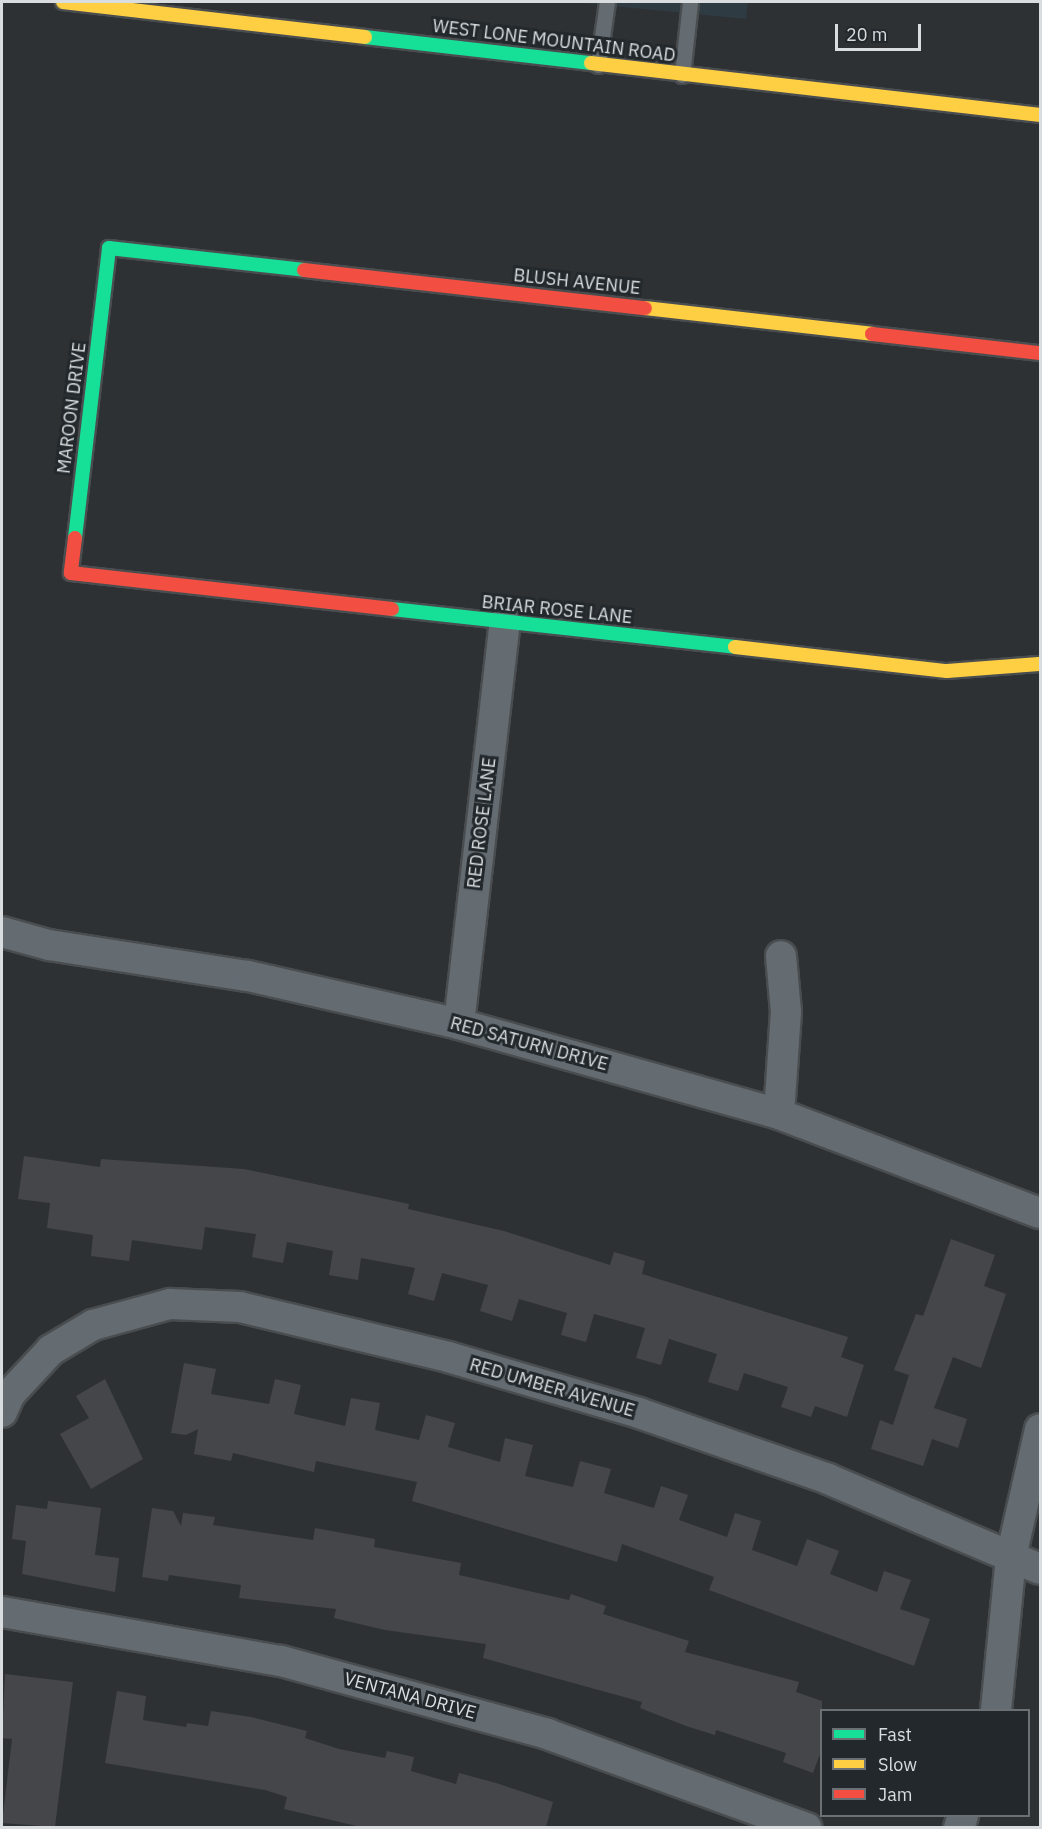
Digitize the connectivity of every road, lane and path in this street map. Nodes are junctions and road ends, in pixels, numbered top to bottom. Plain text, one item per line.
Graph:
1 (63, 2) edge
2 (607, 2) edge
3 (690, 2) edge
4 (145, 6) edge
5 (598, 65) junction
6 (682, 75) junction
7 (1041, 116) edge
8 (109, 248) joint
9 (1041, 353) edge
10 (71, 573) joint
11 (505, 622) junction
12 (1040, 662) edge
13 (2, 932) edge
14 (781, 956) dead end
15 (459, 1024) junction
16 (780, 1114) junction
17 (1041, 1213) edge
18 (2, 1412) edge
19 (1041, 1429) edge
20 (1011, 1557) junction
21 (1041, 1569) edge
22 (2, 1612) edge
23 (996, 1709) edge
24 (806, 1827) edge

1 - 4 street, WEST LONE MOUNTAIN ROAD
2 - 5 lane
3 - 6 lane
4 - 5 street, WEST LONE MOUNTAIN ROAD
5 - 6 street, WEST LONE MOUNTAIN ROAD
6 - 7 street, WEST LONE MOUNTAIN ROAD
8 - 9 street, BLUSH AVENUE
8 - 10 street, MAROON DRIVE
10 - 11 street, BRIAR ROSE LANE
11 - 12 street, BRIAR ROSE LANE
11 - 15 street, RED ROSE LANE
13 - 15 street, RED SATURN DRIVE
14 - 16 street
15 - 16 street, RED SATURN DRIVE
16 - 17 street, RED SATURN DRIVE
18 - 20 street, RED UMBER AVENUE
19 - 20 street
20 - 21 street, RED UMBER AVENUE
20 - 23 street
22 - 24 street, VENTANA DRIVE

